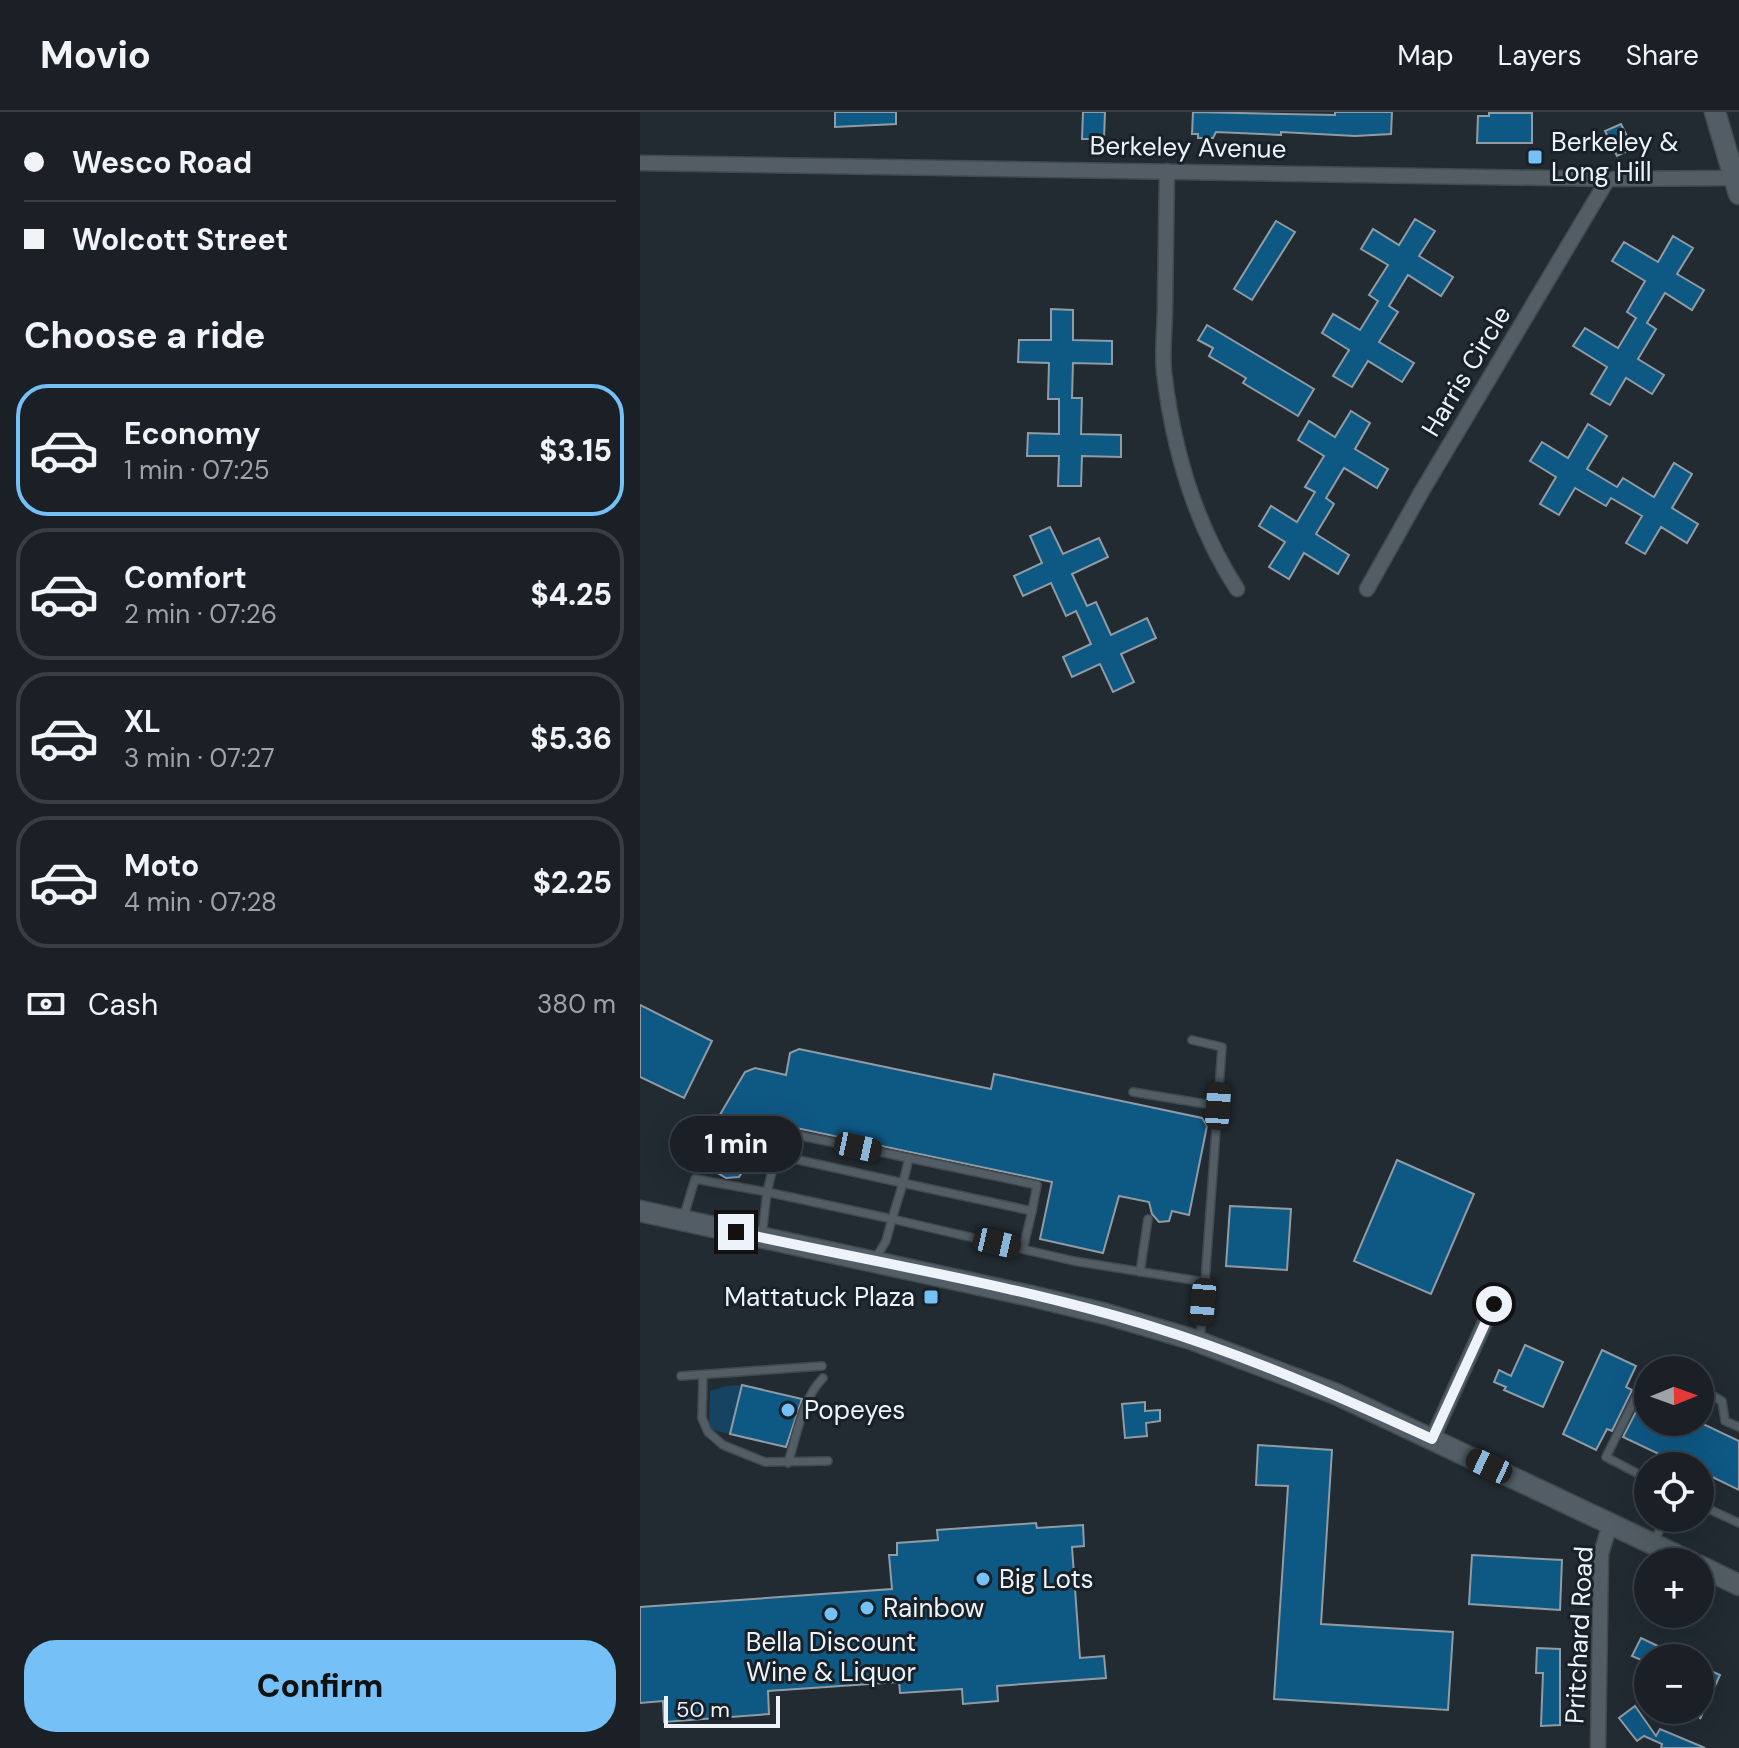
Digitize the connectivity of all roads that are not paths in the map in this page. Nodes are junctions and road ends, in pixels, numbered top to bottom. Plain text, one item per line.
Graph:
1 (1715, 112) edge
2 (640, 163) edge
3 (1167, 171) junction
4 (1608, 179) junction
5 (1737, 186) edge
6 (1237, 589) dead end
7 (1367, 589) dead end
8 (1192, 1040) dead end
9 (1133, 1092) dead end
10 (1218, 1106) junction
11 (776, 1155) junction
12 (909, 1158) junction
13 (903, 1183) junction
14 (767, 1192) junction
15 (640, 1211) edge
16 (1032, 1211) junction
17 (892, 1219) junction
18 (1148, 1219) dead end
19 (683, 1220) junction
20 (762, 1238) junction
21 (1023, 1249) junction
22 (873, 1262) junction
23 (1140, 1272) junction
24 (1205, 1282) junction
25 (1499, 1292) dead end
26 (1200, 1342) junction
27 (822, 1366) dead end
28 (703, 1375) junction
29 (681, 1376) dead end
30 (823, 1378) dead end
31 (1714, 1397) edge
32 (1634, 1401) edge
33 (1739, 1427) edge
34 (1432, 1439) junction
35 (828, 1461) dead end
36 (788, 1463) junction
37 (1634, 1472) edge
38 (1714, 1511) edge
39 (1739, 1523) edge
40 (1610, 1524) junction
41 (1659, 1532) edge
42 (1653, 1544) junction
43 (1661, 1548) edge
44 (1714, 1572) edge
45 (1738, 1582) edge
46 (1598, 1748) edge

1 - 5 main road
2 - 3 street, Berkeley Avenue
3 - 4 street, Berkeley Avenue
3 - 6 street
4 - 5 street, Berkeley Avenue
4 - 7 street, Harris Circle
8 - 10 lane
9 - 10 lane
10 - 24 lane
11 - 12 lane
11 - 13 lane
11 - 14 lane
12 - 13 lane
12 - 16 lane
13 - 16 lane
13 - 17 lane
14 - 17 lane
14 - 19 lane
14 - 20 lane
15 - 19 main road
16 - 21 lane
17 - 21 lane
17 - 22 lane
18 - 23 lane
19 - 20 main road
20 - 22 main road
21 - 23 lane
22 - 26 main road
23 - 24 lane
24 - 26 lane
25 - 34 street
26 - 34 main road
27 - 28 lane
28 - 29 lane
28 - 36 lane
30 - 36 lane
31 - 33 lane
32 - 37 lane
34 - 40 main road
35 - 36 lane
38 - 39 lane
40 - 42 main road
40 - 46 street, Pritchard Road
41 - 42 lane
42 - 43 main road
44 - 45 main road

